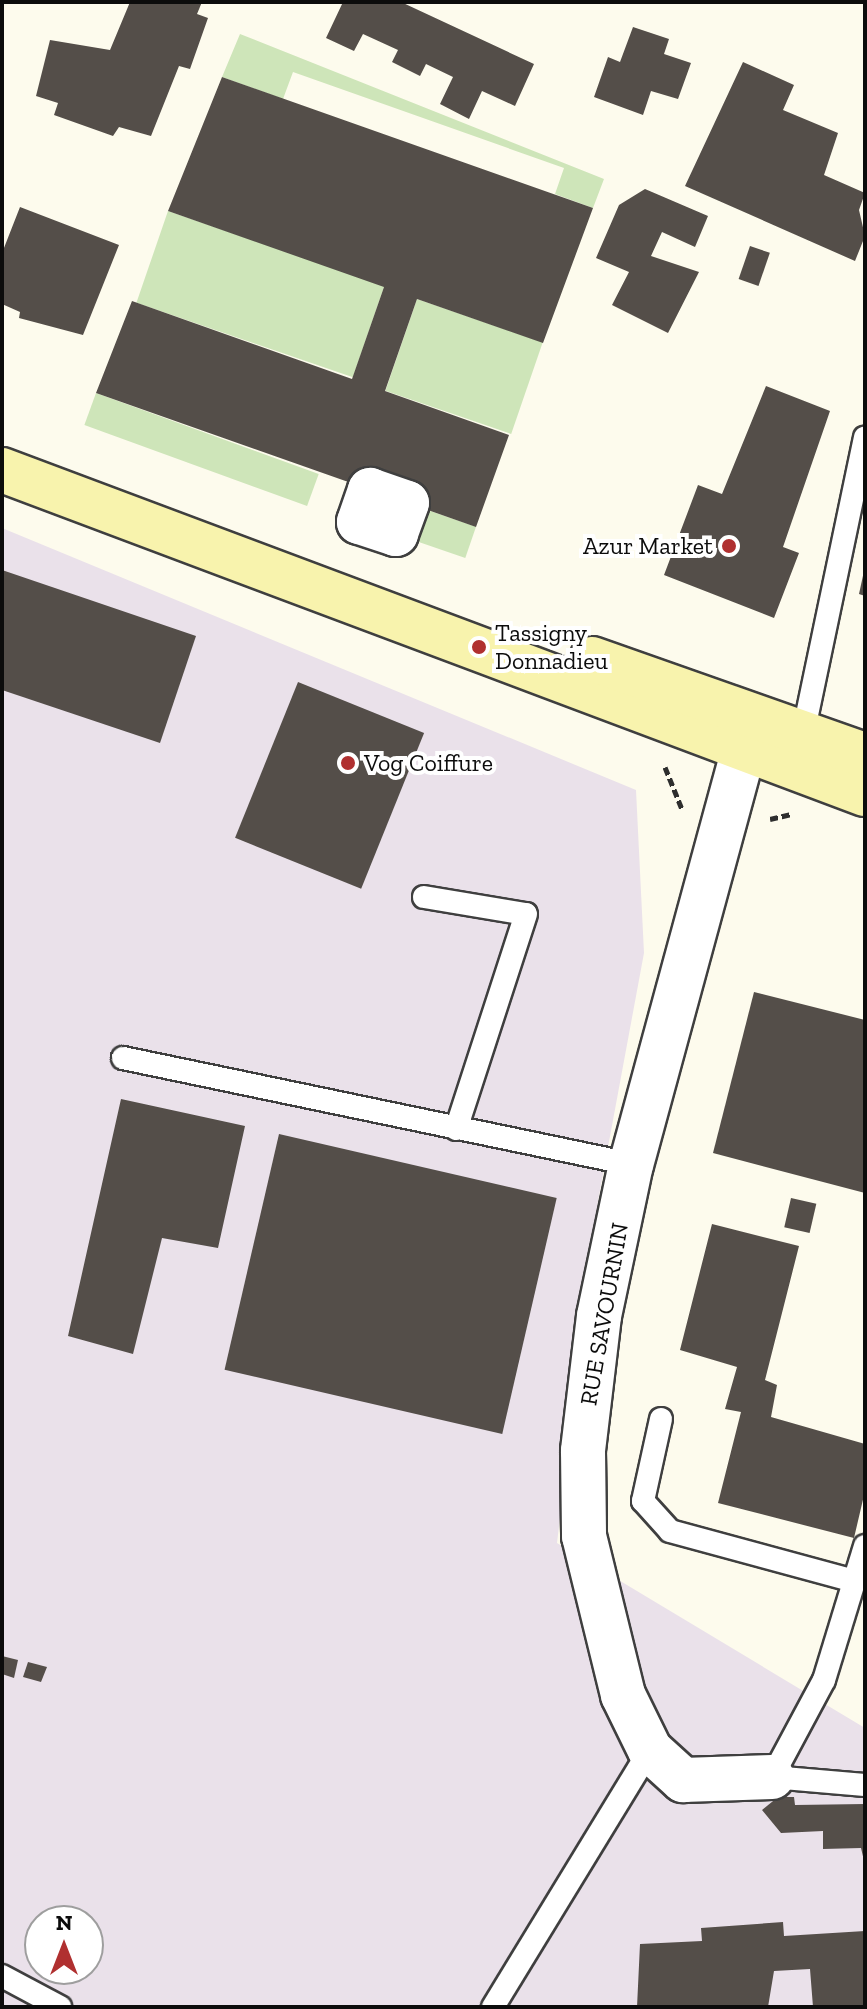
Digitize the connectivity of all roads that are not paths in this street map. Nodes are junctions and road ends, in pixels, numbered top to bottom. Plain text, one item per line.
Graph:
1 (865, 437) edge
2 (2, 446) edge
3 (2, 470) edge
4 (803, 734) junction
5 (744, 749) junction
6 (865, 755) edge
7 (865, 794) edge
8 (424, 897) dead end
9 (123, 1058) dead end
10 (456, 1129) junction
11 (631, 1164) junction
12 (661, 1419) dead end
13 (865, 1546) edge
14 (854, 1581) junction
15 (650, 1750) junction
16 (772, 1777) junction
17 (865, 1785) edge
18 (2, 1976) edge
19 (60, 2007) edge
20 (493, 2007) edge

1 - 4 lane
2 - 4 main road
3 - 5 main road
4 - 5 lane
4 - 6 main road
5 - 7 main road
5 - 11 street, RUE SAVOURNIN
8 - 10 lane
9 - 10 lane
10 - 11 lane
11 - 15 street, RUE SAVOURNIN
12 - 14 lane
13 - 14 lane
14 - 16 lane
15 - 16 street, RUE SAVOURNIN
15 - 20 lane
16 - 17 lane
18 - 19 lane

